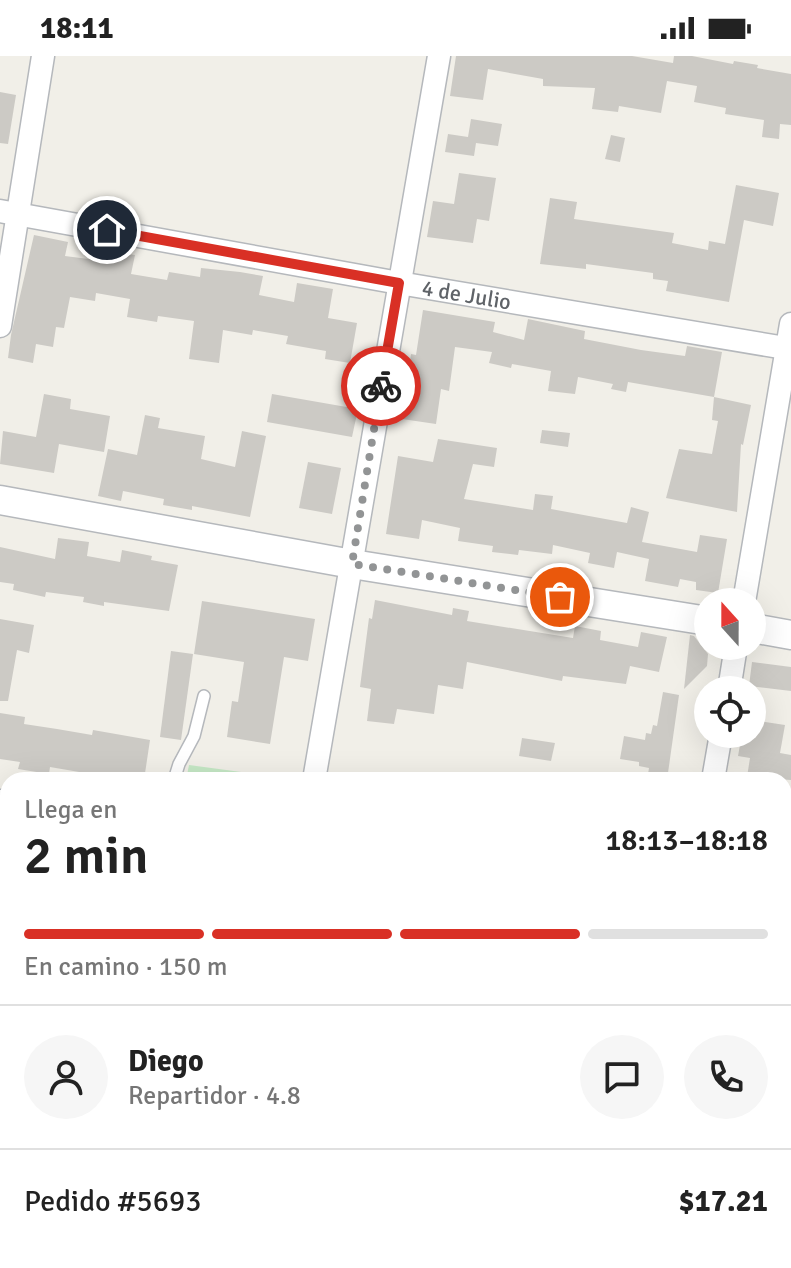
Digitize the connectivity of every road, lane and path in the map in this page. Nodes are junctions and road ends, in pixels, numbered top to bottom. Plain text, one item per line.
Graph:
1 (43, 56) edge
2 (439, 56) edge
3 (10, 212) edge
4 (399, 283) junction
5 (791, 324) edge
6 (0, 326) edge
7 (789, 349) edge
8 (0, 500) edge
9 (352, 564) junction
10 (746, 588) edge
11 (694, 619) edge
12 (766, 631) edge
13 (791, 635) edge
14 (204, 696) dead end
15 (719, 748) edge
16 (176, 772) edge
17 (315, 772) edge
18 (714, 772) edge

1 - 3 street
2 - 4 street
3 - 4 street, 4 de Julio
3 - 6 street
4 - 7 street, 4 de Julio
4 - 9 street
5 - 7 street
7 - 10 street
8 - 9 street
9 - 11 street
9 - 17 street
12 - 13 street
14 - 16 lane
15 - 18 street

